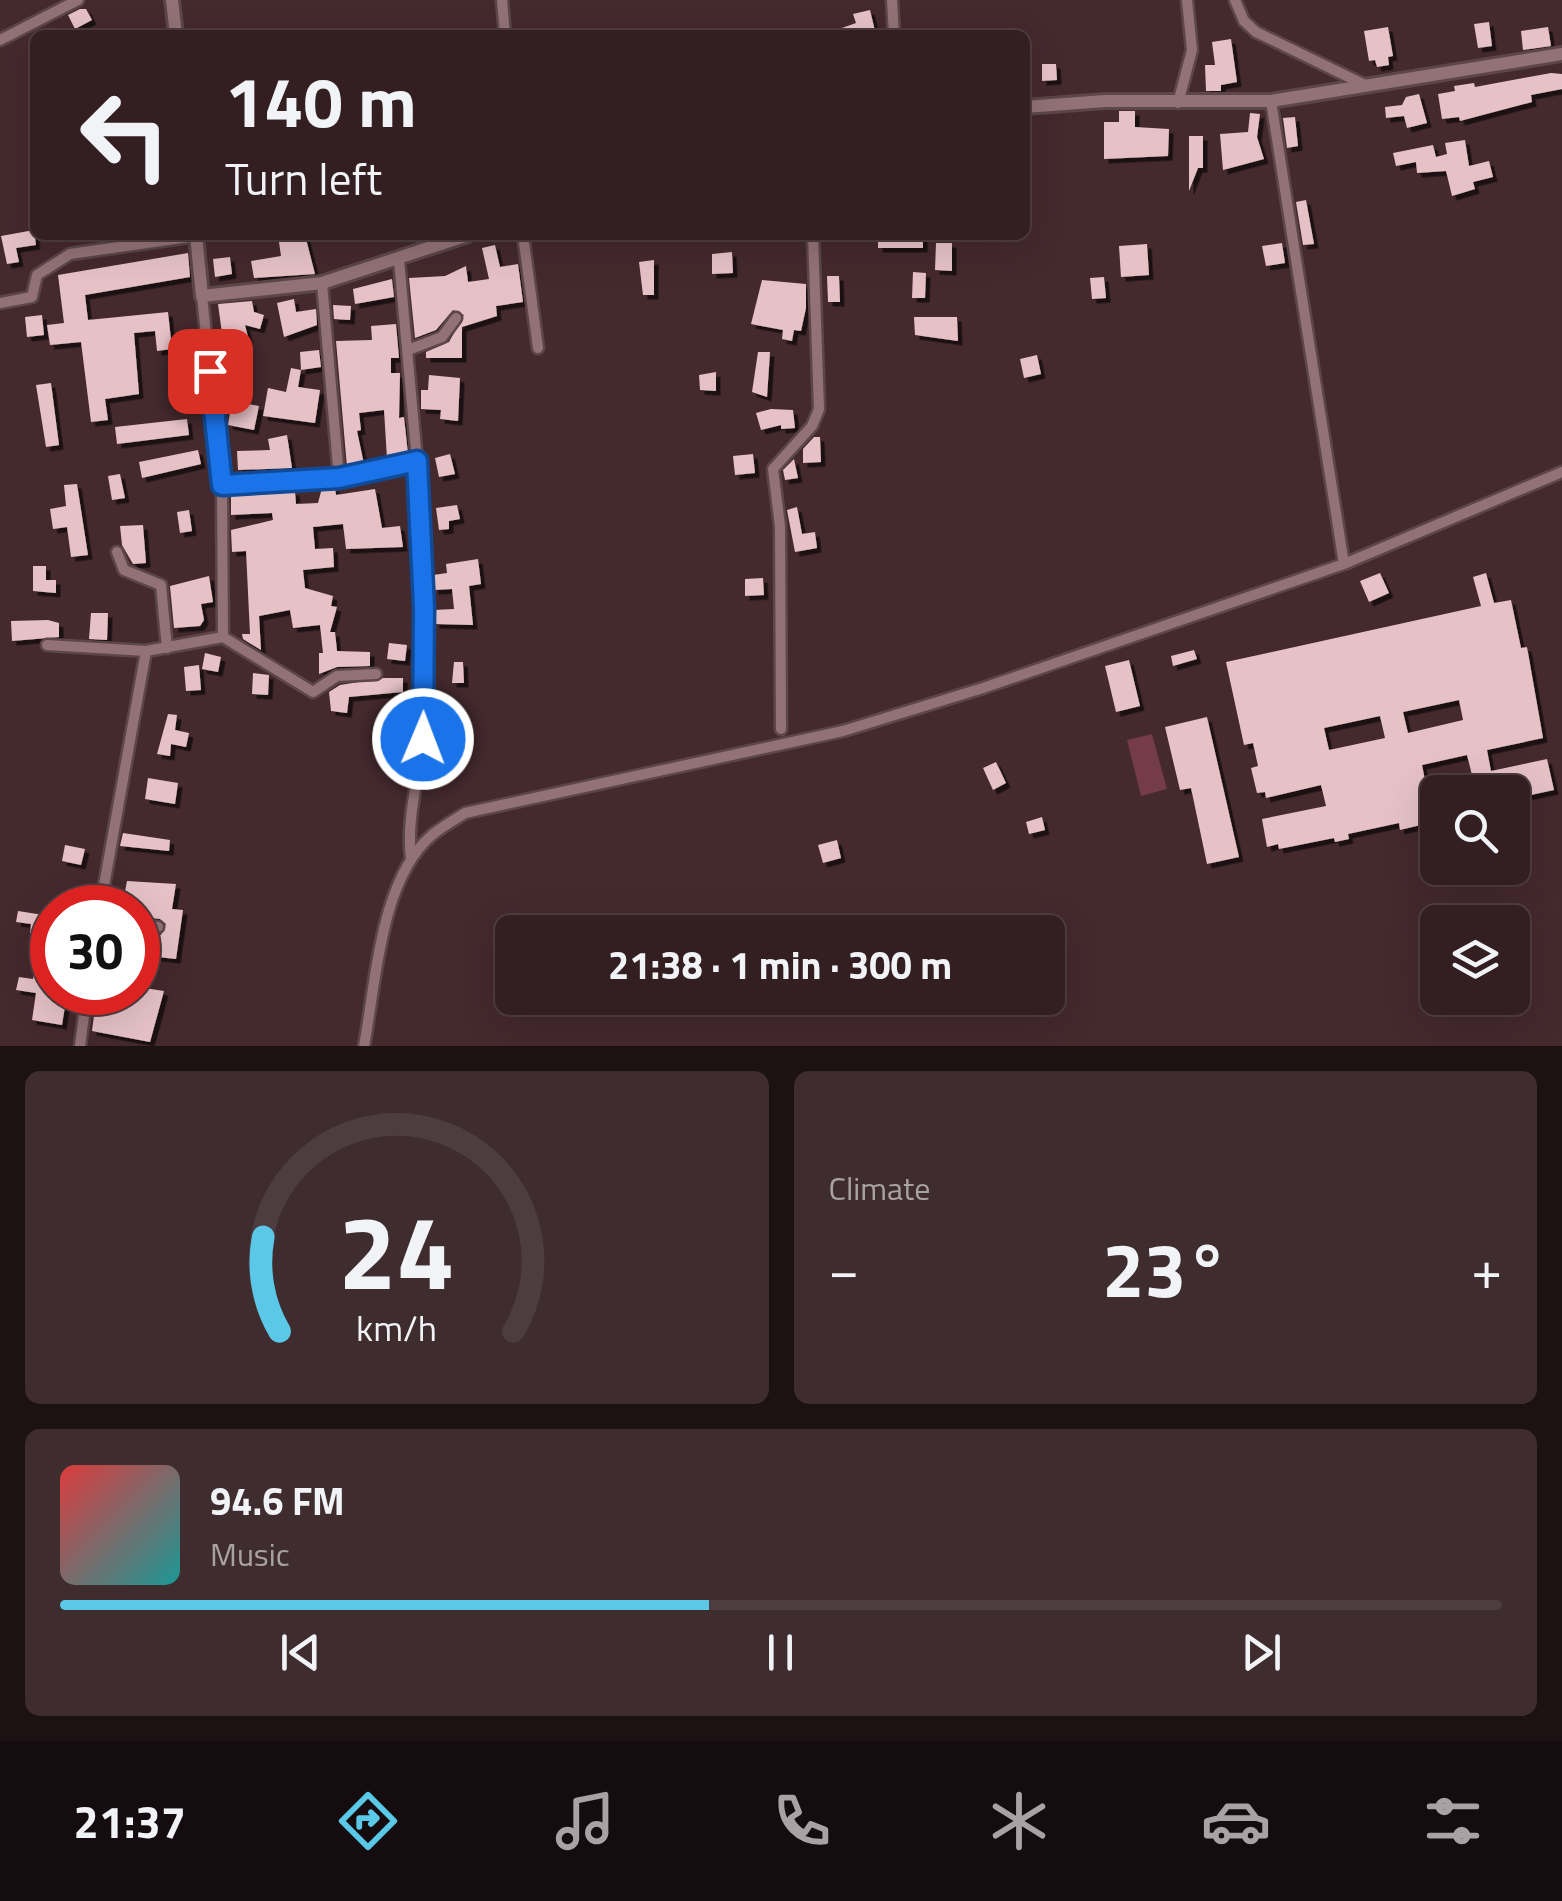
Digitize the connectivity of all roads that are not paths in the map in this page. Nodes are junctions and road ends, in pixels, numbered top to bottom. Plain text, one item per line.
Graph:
1 (78, 0) edge
2 (172, 0) edge
3 (502, 0) edge
4 (892, 0) edge
5 (1187, 0) edge
6 (1235, 0) edge
7 (175, 30) edge
8 (505, 30) edge
9 (894, 30) edge
10 (0, 40) edge
11 (1562, 54) edge
12 (1366, 86) junction
13 (1270, 102) junction
14 (1178, 103) junction
15 (1030, 107) edge
16 (168, 240) edge
17 (196, 240) edge
18 (454, 240) edge
19 (524, 240) edge
20 (814, 240) edge
21 (398, 260) junction
22 (322, 282) junction
23 (202, 296) junction
24 (0, 302) edge
25 (456, 318) dead end
26 (538, 348) dead end
27 (408, 350) junction
28 (417, 461) junction
29 (1562, 472) edge
30 (339, 478) junction
31 (222, 485) junction
32 (117, 552) dead end
33 (1344, 564) junction
34 (224, 637) junction
35 (47, 645) dead end
36 (167, 648) junction
37 (146, 650) junction
38 (376, 674) dead end
39 (781, 729) dead end
40 (411, 860) junction
41 (104, 885) edge
42 (84, 1015) edge
43 (80, 1046) edge
44 (364, 1046) edge

1 - 10 street
2 - 7 street
3 - 8 street
4 - 9 street
5 - 14 street
6 - 12 street
11 - 12 street
12 - 13 street
13 - 14 street
13 - 33 street
14 - 15 street
16 - 24 street
17 - 23 street
18 - 21 street
19 - 26 street
20 - 39 street
21 - 22 street
21 - 27 street
22 - 23 street
22 - 30 street
23 - 31 street
25 - 27 street
27 - 28 street
28 - 30 street
28 - 40 street
29 - 33 street
30 - 31 street
31 - 34 street
32 - 36 street
33 - 40 street
34 - 36 street
34 - 38 street
35 - 37 street
36 - 37 street
37 - 41 street
40 - 44 street
42 - 43 street

